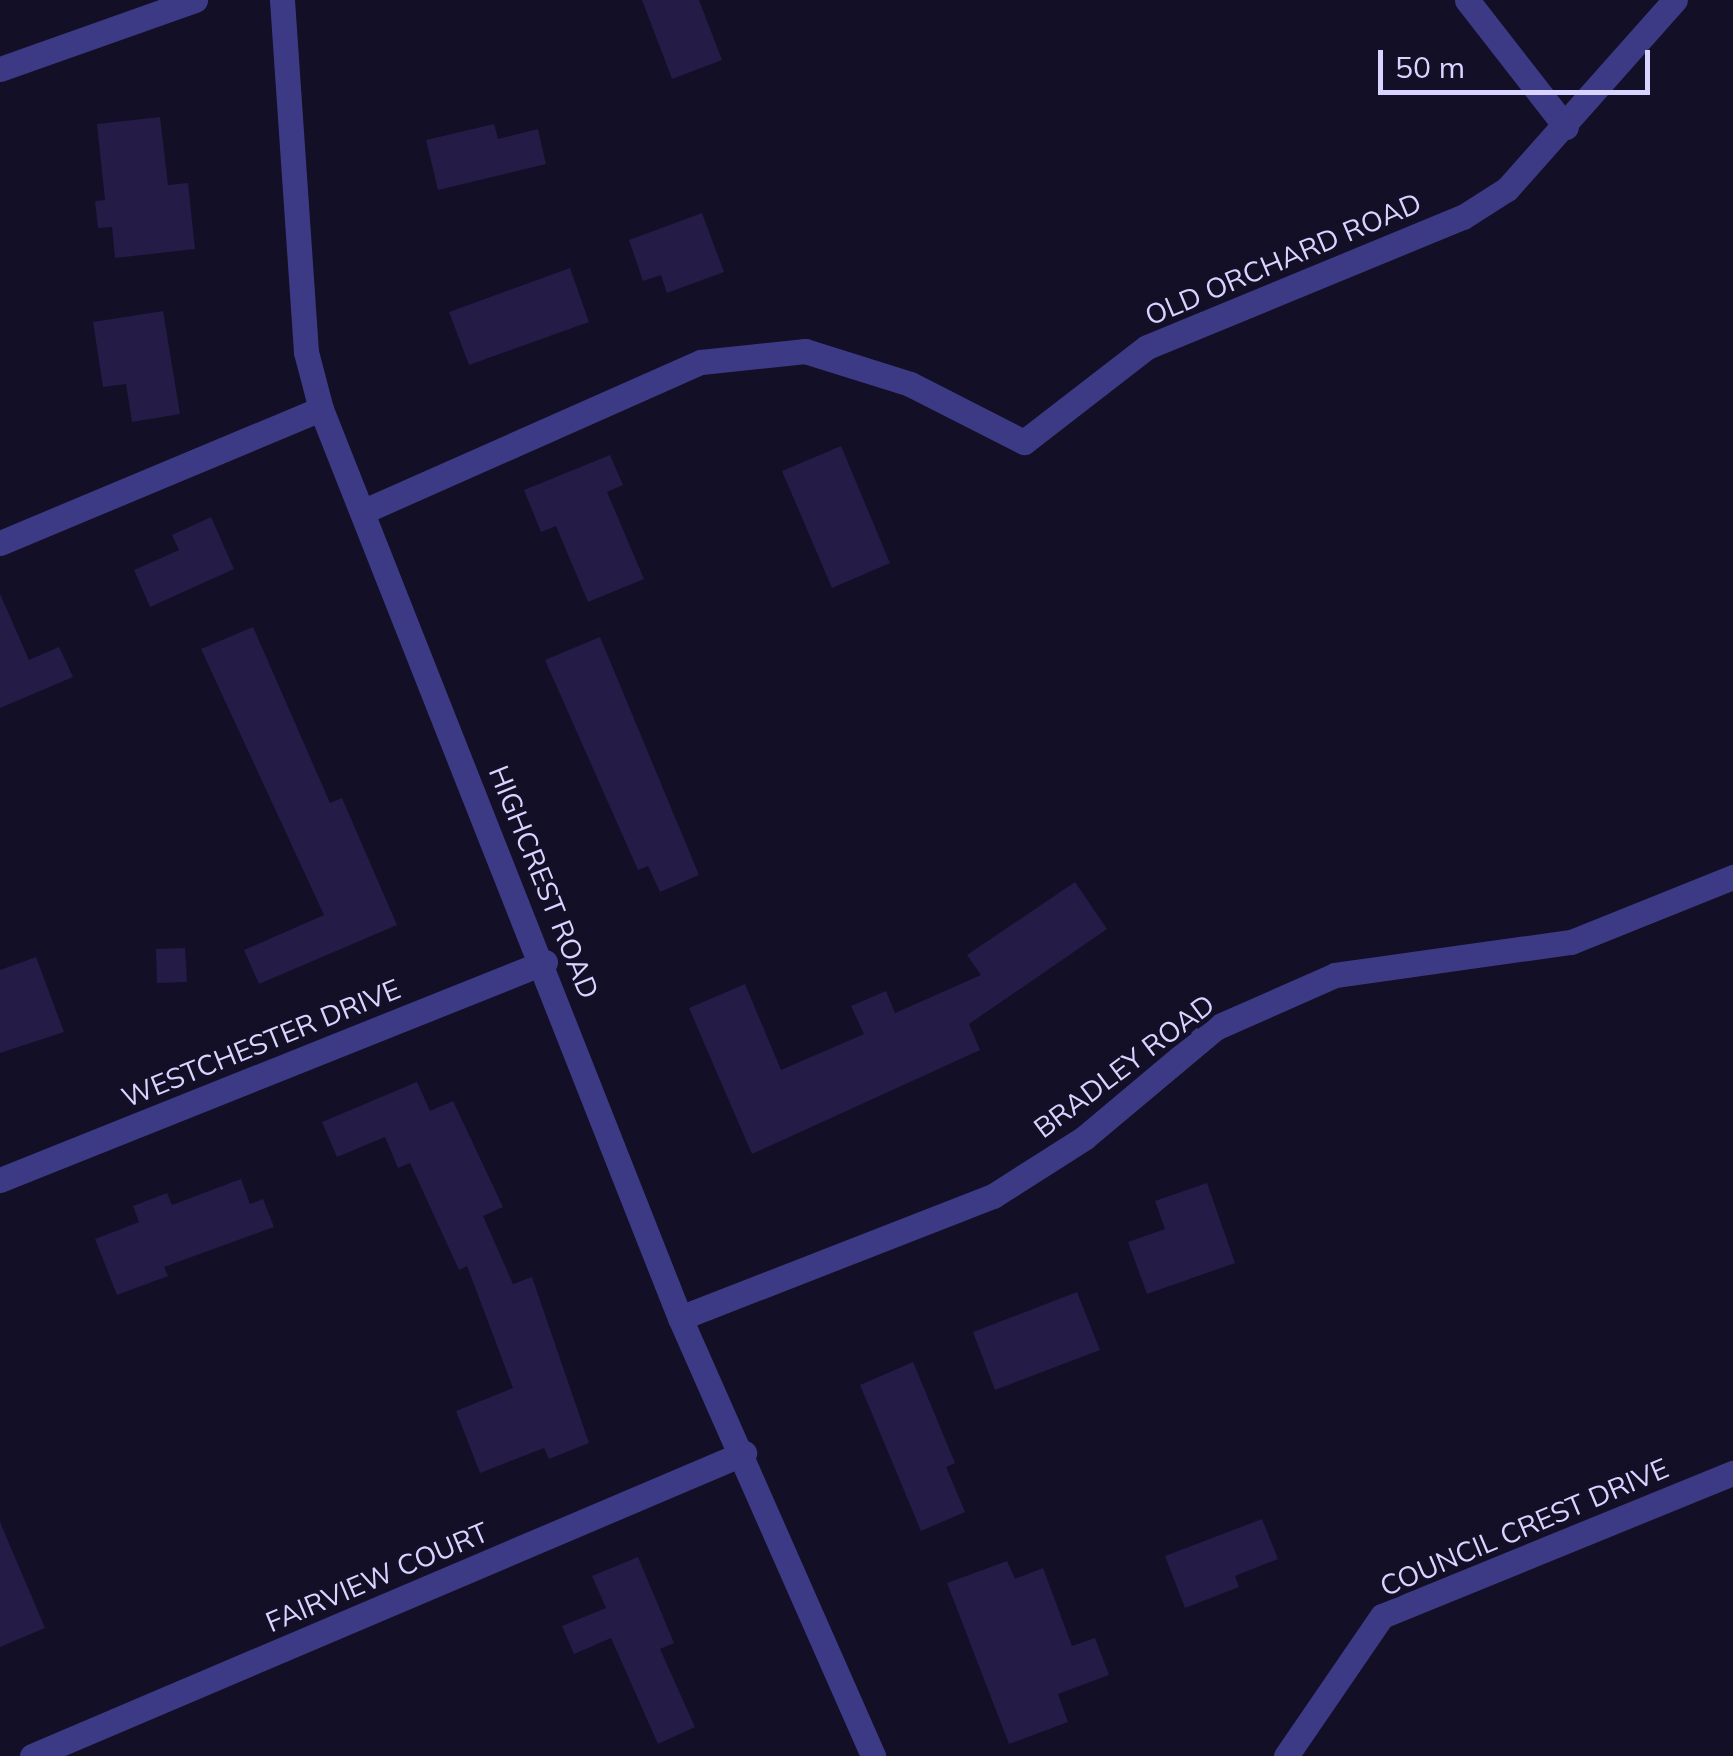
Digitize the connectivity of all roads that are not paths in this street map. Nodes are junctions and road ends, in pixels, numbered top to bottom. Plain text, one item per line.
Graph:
1 (195, 0) edge
2 (282, 0) edge
3 (1467, 0) edge
4 (1675, 0) edge
5 (0, 69) edge
6 (1566, 127) junction
7 (321, 410) junction
8 (362, 512) junction
9 (0, 542) edge
10 (1733, 877) edge
11 (545, 962) junction
12 (0, 1180) edge
13 (680, 1318) junction
14 (744, 1453) junction
15 (1733, 1472) edge
16 (32, 1756) edge
17 (872, 1756) edge
18 (1286, 1756) edge

1 - 5 street
2 - 7 street, HIGHCREST ROAD
3 - 6 street
4 - 6 street, OLD ORCHARD ROAD
6 - 8 street, OLD ORCHARD ROAD
7 - 8 street, HIGHCREST ROAD
7 - 9 street
8 - 11 street, HIGHCREST ROAD
10 - 13 street, BRADLEY ROAD
11 - 12 street, WESTCHESTER DRIVE
11 - 13 street, HIGHCREST ROAD
13 - 14 street, HIGHCREST ROAD
14 - 16 street, FAIRVIEW COURT
14 - 17 street, HIGHCREST ROAD
15 - 18 street, COUNCIL CREST DRIVE

